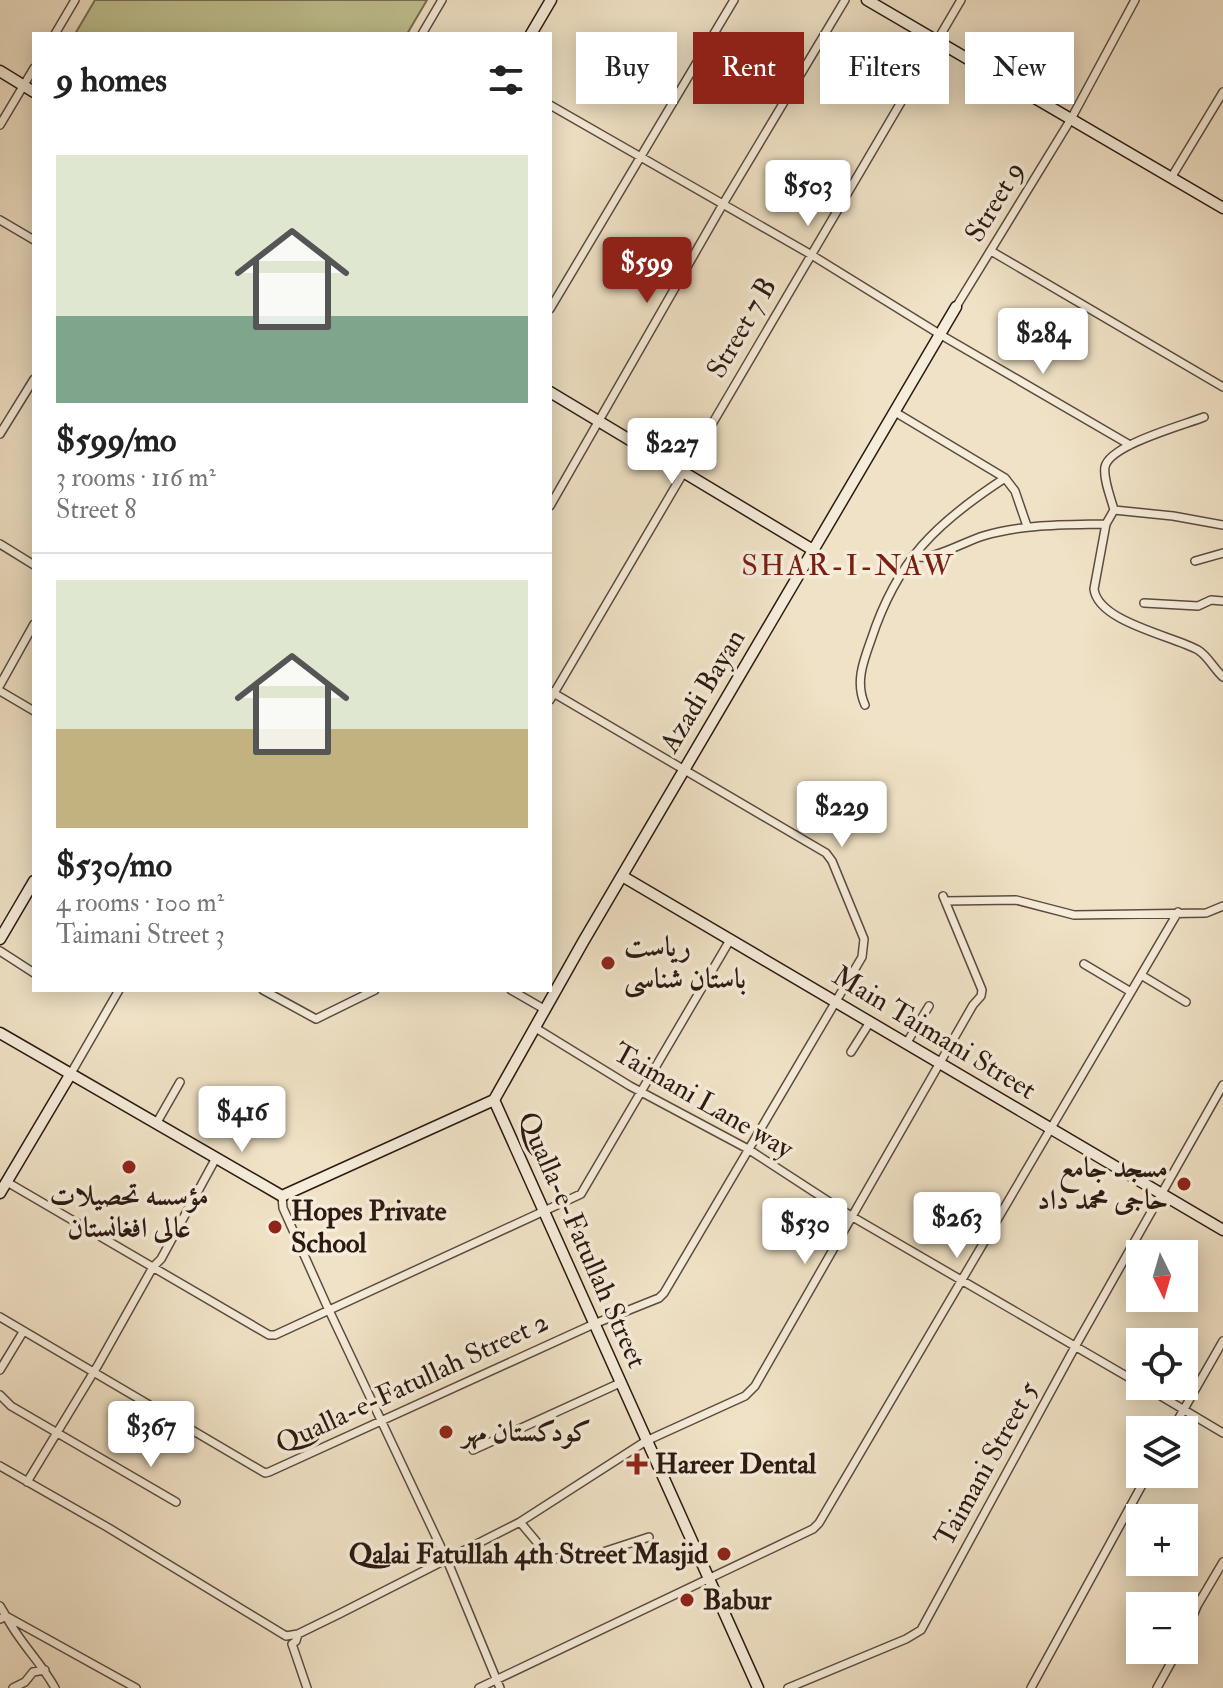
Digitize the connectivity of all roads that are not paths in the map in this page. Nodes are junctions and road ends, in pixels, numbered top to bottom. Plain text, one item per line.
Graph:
1 (75, 0) edge
2 (442, 0) edge
3 (551, 0) edge
4 (734, 0) edge
5 (845, 0) edge
6 (867, 0) edge
7 (961, 0) edge
8 (1135, 0) edge
9 (56, 32) edge
10 (423, 32) edge
11 (532, 32) edge
12 (922, 32) edge
13 (942, 32) edge
14 (949, 48) edge
15 (0, 71) edge
16 (32, 71) edge
17 (24, 85) junction
18 (32, 91) edge
19 (1223, 92) edge
20 (899, 104) edge
21 (552, 106) edge
22 (1071, 119) junction
23 (0, 125) edge
24 (638, 158) junction
25 (1171, 178) junction
26 (723, 204) junction
27 (1223, 208) edge
28 (0, 220) edge
29 (32, 239) edge
30 (991, 251) junction
31 (810, 254) junction
32 (552, 306) edge
33 (956, 307) joint
34 (941, 335) junction
35 (32, 382) edge
36 (1223, 387) edge
37 (552, 393) edge
38 (895, 412) junction
39 (1204, 417) dead end
40 (598, 421) junction
41 (0, 434) edge
42 (1130, 445) junction
43 (684, 473) junction
44 (1005, 478) junction
45 (552, 502) edge
46 (1114, 510) junction
47 (1106, 524) junction
48 (1223, 525) edge
49 (1027, 526) junction
50 (0, 544) edge
51 (813, 550) junction
52 (1223, 553) edge
53 (913, 556) junction
54 (1195, 561) dead end
55 (32, 564) edge
56 (1223, 601) edge
57 (1144, 603) dead end
58 (32, 628) edge
59 (1223, 677) edge
60 (0, 688) edge
61 (552, 693) edge
62 (552, 696) edge
63 (865, 705) dead end
64 (32, 710) edge
65 (684, 769) junction
66 (622, 876) junction
67 (32, 884) edge
68 (1223, 906) edge
69 (1178, 912) junction
70 (0, 939) edge
71 (730, 940) junction
72 (0, 951) edge
73 (1084, 964) dead end
74 (32, 972) edge
75 (1141, 975) junction
76 (118, 992) edge
77 (267, 992) edge
78 (371, 992) edge
79 (514, 992) edge
80 (1131, 992) junction
81 (835, 1002) junction
82 (1186, 1002) dead end
83 (929, 1006) dead end
84 (544, 1009) junction
85 (870, 1022) junction
86 (534, 1027) junction
87 (0, 1033) edge
88 (906, 1044) junction
89 (851, 1052) dead end
90 (941, 1064) junction
91 (70, 1075) junction
92 (180, 1082) dead end
93 (1223, 1085) edge
94 (640, 1091) junction
95 (494, 1100) junction
96 (156, 1124) junction
97 (1050, 1130) junction
98 (748, 1149) junction
99 (216, 1158) junction
100 (7, 1182) junction
101 (0, 1193) edge
102 (1162, 1194) junction
103 (282, 1196) junction
104 (543, 1213) junction
105 (851, 1216) junction
106 (1223, 1230) edge
107 (153, 1267) junction
108 (964, 1279) junction
109 (329, 1311) junction
110 (0, 1317) edge
111 (594, 1324) junction
112 (23, 1332) junction
113 (1223, 1341) edge
114 (1076, 1345) junction
115 (0, 1370) edge
116 (92, 1371) junction
117 (1126, 1375) edge
118 (620, 1383) junction
119 (0, 1395) edge
120 (1170, 1400) edge
121 (1185, 1408) junction
122 (1180, 1416) edge
123 (381, 1420) junction
124 (56, 1431) junction
125 (1223, 1433) edge
126 (646, 1441) junction
127 (473, 1450) dead end
128 (0, 1466) edge
129 (27, 1482) junction
130 (1140, 1488) edge
131 (176, 1502) dead end
132 (520, 1522) junction
133 (649, 1537) dead end
134 (447, 1560) junction
135 (1223, 1562) edge
136 (1218, 1571) junction
137 (1223, 1579) edge
138 (708, 1580) junction
139 (1198, 1604) edge
140 (0, 1606) edge
141 (3, 1618) edge
142 (298, 1634) junction
143 (1170, 1664) edge
144 (45, 1670) junction
145 (496, 1678) junction
146 (13, 1688) edge
147 (55, 1688) edge
148 (136, 1688) edge
149 (307, 1688) edge
150 (479, 1688) edge
151 (500, 1688) edge
152 (758, 1688) edge
153 (788, 1688) edge
154 (1031, 1688) edge
155 (1157, 1688) edge

1 - 9 street
2 - 10 street
3 - 11 main road
4 - 24 street
5 - 26 street
6 - 12 main road
7 - 13 street, Street 7 B
8 - 22 street, Street 9
14 - 22 main road
15 - 17 main road
16 - 17 street
17 - 18 main road
17 - 23 street
19 - 25 street
20 - 31 street, Street 7 B
21 - 24 street
22 - 25 main road
22 - 30 street, Street 9
24 - 26 street
24 - 32 street
25 - 27 main road
26 - 31 street
26 - 40 street
28 - 29 street
30 - 33 street, Street 9
30 - 36 street
31 - 34 street
31 - 43 street, Street 7 B
33 - 34 main road, Azadi Bayan
34 - 38 main road, Azadi Bayan
34 - 42 street
35 - 41 street
37 - 40 main road
38 - 44 street
38 - 51 main road, Azadi Bayan
39 - 42 street
40 - 43 main road
40 - 45 street
42 - 46 street
43 - 51 main road
43 - 61 street, Street 7 B
44 - 49 street
44 - 53 street
46 - 47 street
46 - 48 street
47 - 49 street
47 - 59 street
49 - 53 street
50 - 55 street
51 - 65 main road, Azadi Bayan
52 - 54 street
53 - 63 street
56 - 57 street
58 - 60 street
60 - 64 street
62 - 65 street
65 - 66 main road, Azadi Bayan
65 - 81 street, Qualla-e-Fatullah Street 2
66 - 71 main road, Main Taimani Street
66 - 84 main road, Azadi Bayan
67 - 70 main road
68 - 69 street
69 - 75 street
69 - 90 street
71 - 81 main road, Main Taimani Street
71 - 94 street
72 - 74 street
73 - 80 street
75 - 80 street
75 - 82 street
76 - 91 street
77 - 78 street
79 - 84 street
80 - 97 street
81 - 85 main road, Main Taimani Street
81 - 98 street, Qualla-e-Fatullah Street 2
83 - 88 street
84 - 86 main road, Azadi Bayan
85 - 88 main road, Main Taimani Street
85 - 89 street
86 - 94 street, Taimani Lane way
86 - 95 main road, Azadi Bayan
87 - 91 main road
88 - 90 main road, Main Taimani Street
90 - 97 main road, Main Taimani Street
90 - 105 street
91 - 96 main road
91 - 100 main road
92 - 96 street
93 - 102 street, Taimani Street 5
94 - 98 street, Taimani Lane way
94 - 104 street
95 - 103 main road, Qualla-e-Fatullah Street
95 - 104 main road, Qualla-e-Fatullah Street
96 - 99 main road
97 - 102 main road, Main Taimani Street
97 - 108 street
98 - 105 street, Taimani Lane way
98 - 111 street, Qualla-e-Fatullah Street 2
99 - 103 main road
99 - 107 street
100 - 101 main road
100 - 107 street
102 - 106 main road, Main Taimani Street
102 - 114 street, Taimani Street 5
103 - 109 street
104 - 109 street
104 - 111 main road, Qualla-e-Fatullah Street
105 - 108 street, Taimani Lane way
105 - 126 street
107 - 109 street
107 - 116 street
108 - 114 street, Taimani Lane way
108 - 138 street
109 - 123 street
110 - 112 street, Qualla-e-Fatullah Street 2
111 - 118 main road, Qualla-e-Fatullah Street
111 - 123 street, Qualla-e-Fatullah Street 2
112 - 115 street
112 - 116 street, Qualla-e-Fatullah Street 2
113 - 121 street
114 - 117 street, Taimani Lane way
114 - 153 street, Taimani Street 5
116 - 123 street, Qualla-e-Fatullah Street 2
116 - 124 street
118 - 126 main road, Qualla-e-Fatullah Street
118 - 127 street
119 - 124 street
120 - 121 street, Taimani Lane way
121 - 122 street
121 - 125 street, Taimani Lane way
123 - 134 street
124 - 129 street
124 - 131 street
126 - 132 street
126 - 138 main road, Qualla-e-Fatullah Street
128 - 129 street
129 - 142 street
130 - 154 street
132 - 133 street
132 - 134 street
134 - 142 street
134 - 145 street
135 - 136 street
136 - 137 street
136 - 139 street
138 - 145 street
138 - 152 main road, Qualla-e-Fatullah Street
140 - 141 street
141 - 144 street
141 - 148 street
142 - 149 street
143 - 155 street
144 - 146 street
144 - 147 street
145 - 150 street
145 - 151 street

